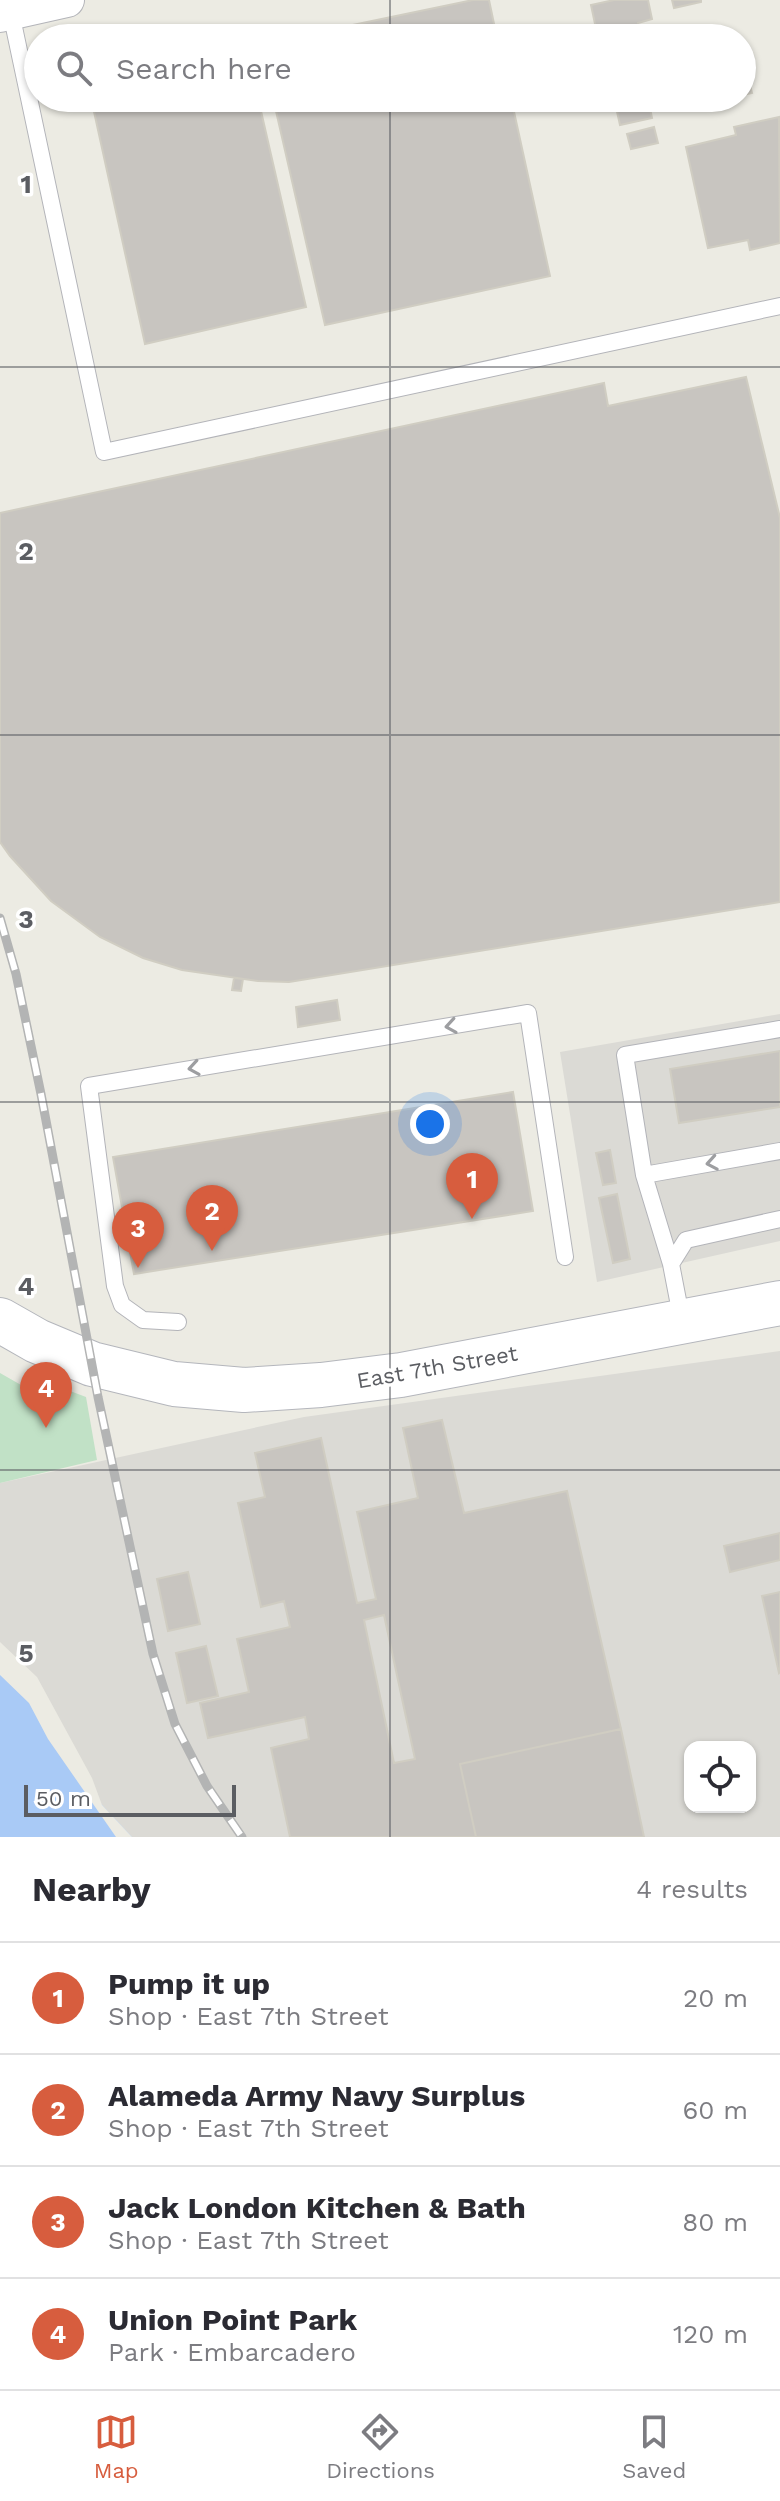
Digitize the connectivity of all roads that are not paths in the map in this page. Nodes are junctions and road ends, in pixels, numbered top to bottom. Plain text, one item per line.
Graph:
1 (67, 0) edge
2 (14, 10) edge
3 (24, 59) edge
4 (35, 112) edge
5 (780, 306) edge
6 (780, 1029) edge
7 (780, 1151) edge
8 (644, 1175) junction
9 (780, 1219) edge
10 (565, 1257) dead end
11 (671, 1264) junction
12 (780, 1303) edge
13 (0, 1320) edge
14 (178, 1322) dead end
15 (682, 1323) junction

1 - 2 street
2 - 3 lane
4 - 5 lane
6 - 8 lane
7 -> 8 lane
8 - 11 lane
9 - 11 lane
10 -> 14 lane
11 - 15 lane
12 - 15 main road, East 7th Street
13 - 15 main road, East 7th Street

